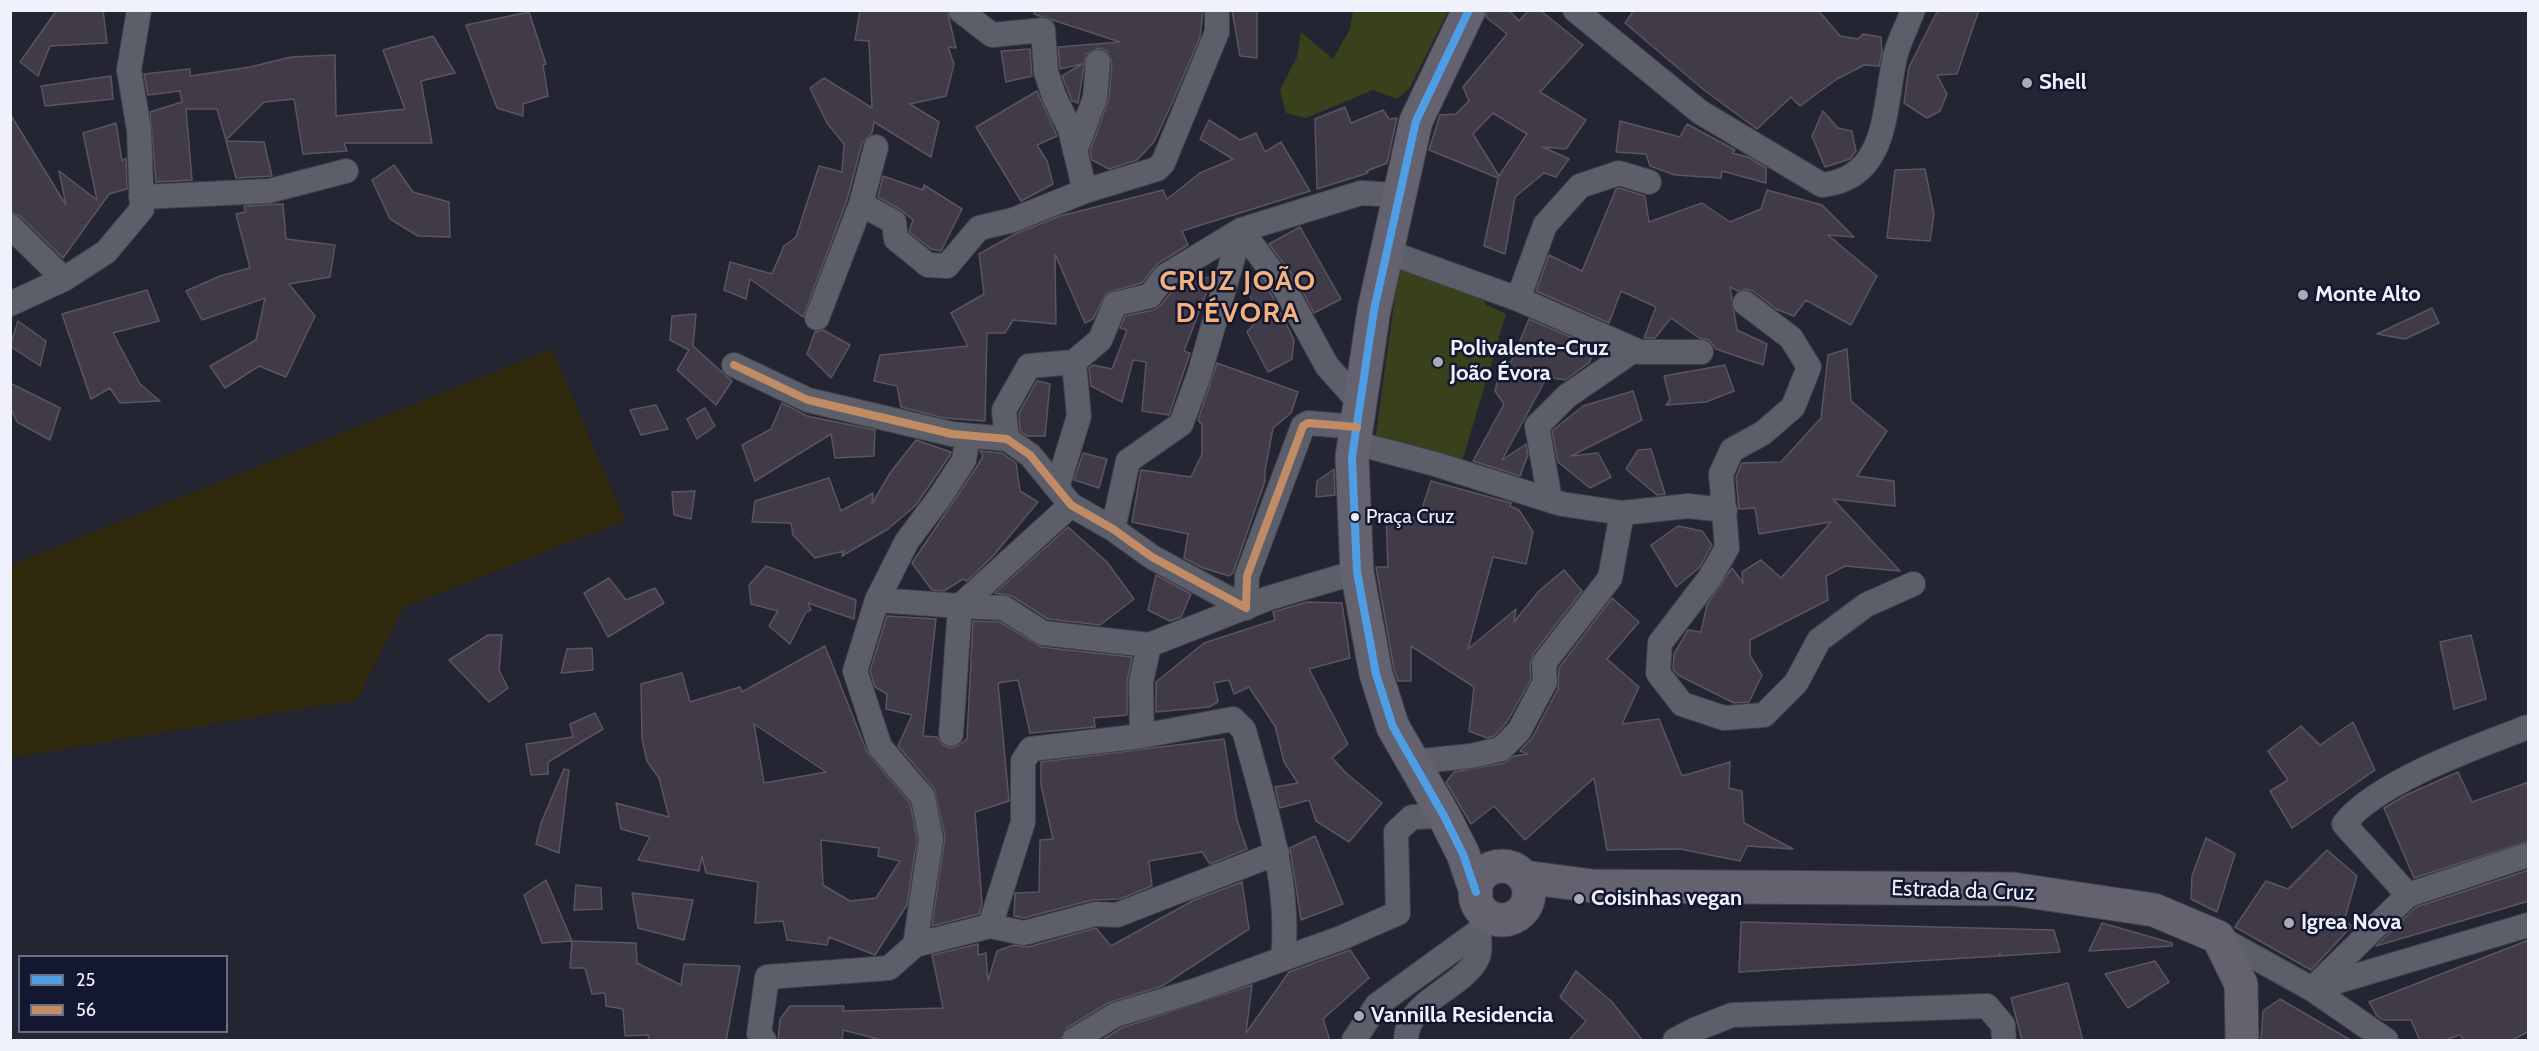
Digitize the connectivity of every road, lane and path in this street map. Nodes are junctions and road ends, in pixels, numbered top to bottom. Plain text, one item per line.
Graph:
1 (139, 10) edge
2 (1217, 10) edge
3 (1469, 10) edge
4 (1575, 10) edge
5 (1913, 10) edge
6 (961, 12) edge
7 (1098, 62) dead end
8 (876, 147) dead end
9 (1075, 151) junction
10 (346, 171) dead end
11 (1649, 182) dead end
12 (1085, 191) junction
13 (1398, 195) junction
14 (141, 197) junction
15 (861, 204) junction
16 (10, 226) edge
17 (1241, 230) junction
18 (1388, 252) junction
19 (64, 279) junction
20 (1518, 299) junction
21 (1745, 303) dead end
22 (10, 304) edge
23 (817, 318) dead end
24 (1634, 350) junction
25 (1701, 352) dead end
26 (1074, 362) junction
27 (734, 365) dead end
28 (1357, 424) junction
29 (968, 436) junction
30 (1007, 439) junction
31 (1064, 496) junction
32 (1550, 500) junction
33 (1725, 510) junction
34 (1622, 513) junction
35 (1113, 529) junction
36 (1357, 572) junction
37 (1913, 584) dead end
38 (877, 600) junction
39 (960, 606) junction
40 (1246, 608) junction
41 (1149, 645) junction
42 (2529, 727) edge
43 (951, 734) dead end
44 (1142, 736) junction
45 (1411, 762) junction
46 (1441, 810) junction
47 (1277, 853) junction
48 (2529, 855) edge
49 (2408, 895) junction
50 (1497, 898) junction
51 (2529, 925) edge
52 (990, 926) junction
53 (2218, 937) junction
54 (915, 945) junction
55 (1283, 958) junction
56 (2312, 989) junction
57 (764, 1041) edge
58 (1074, 1041) edge
59 (1354, 1041) edge
60 (1406, 1041) edge
61 (1675, 1041) edge
62 (2004, 1041) edge
63 (2242, 1041) edge
64 (2386, 1041) edge

1 - 14 street
2 - 12 street
3 - 13 street
4 - 5 street
6 - 9 street
7 - 9 street
8 - 15 street
9 - 12 street
10 - 14 street
11 - 20 street
12 - 15 street
13 - 17 street
13 - 18 street
14 - 19 street
15 - 23 street
16 - 19 street
17 - 26 street
17 - 28 street
17 - 35 street
18 - 20 street
18 - 28 street
19 - 22 street
20 - 24 street
21 - 33 street
24 - 25 street
24 - 32 street
26 - 30 street
26 - 31 street
27 - 29 street
28 - 32 street
28 - 36 street
28 - 40 street
29 - 30 street
29 - 38 street
30 - 31 street
31 - 35 street
31 - 39 street
32 - 34 street
33 - 34 street
33 - 37 street
34 - 45 street
35 - 40 street
36 - 40 street
36 - 45 street
38 - 39 street
38 - 54 street
39 - 41 street
39 - 43 street
40 - 41 street
41 - 44 street
42 - 49 street
44 - 47 street
44 - 52 street
45 - 46 street
46 - 50 street
46 - 55 street
47 - 52 street
47 - 55 street
48 - 49 street
49 - 56 street
50 - 53 street, Estrada da Cruz
50 - 59 street
50 - 60 street
51 - 56 street
52 - 54 street
53 - 56 street
53 - 63 street
54 - 57 street
55 - 58 street
56 - 64 street
61 - 62 street

